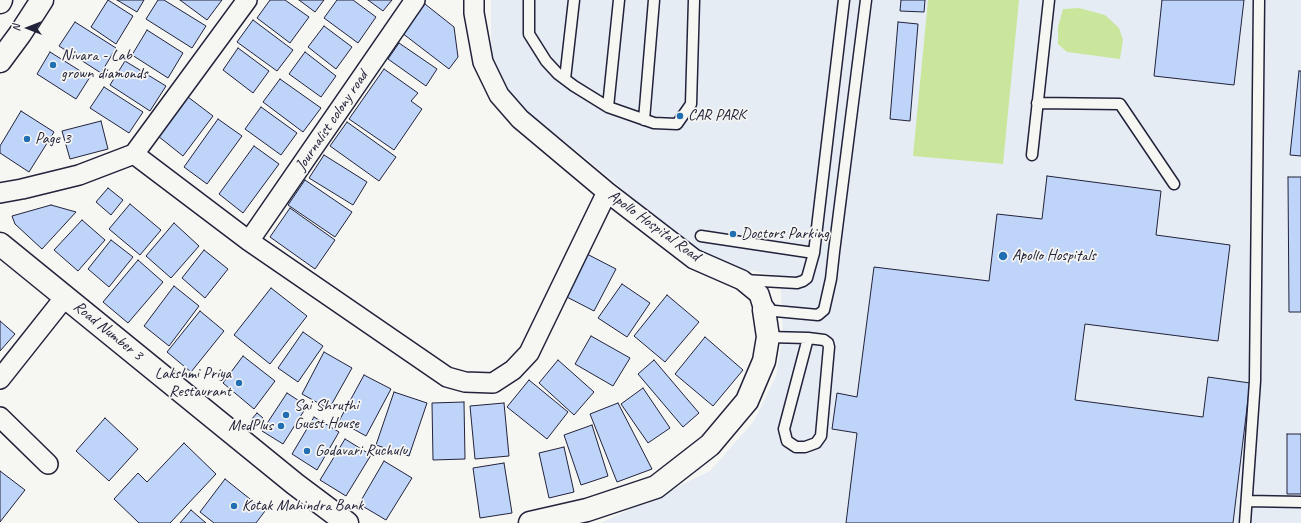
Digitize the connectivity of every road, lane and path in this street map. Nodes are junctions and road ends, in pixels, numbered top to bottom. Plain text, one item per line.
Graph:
1 (42, 0) edge
2 (247, 0) edge
3 (415, 0) edge
4 (474, 0) edge
5 (529, 0) edge
6 (574, 0) edge
7 (619, 0) edge
8 (654, 0) edge
9 (694, 0) edge
10 (844, 0) edge
11 (866, 0) edge
12 (1049, 0) edge
13 (1259, 0) edge
14 (0, 61) edge
15 (564, 79) junction
16 (1037, 103) junction
17 (608, 107) junction
18 (644, 120) junction
19 (134, 154) junction
20 (1032, 155) dead end
21 (1174, 184) dead end
22 (607, 192) junction
23 (0, 193) edge
24 (701, 236) dead end
25 (250, 241) junction
26 (0, 244) edge
27 (814, 253) junction
28 (742, 280) junction
29 (65, 297) junction
30 (774, 311) junction
31 (768, 337) junction
32 (808, 338) junction
33 (0, 379) edge
34 (0, 416) edge
35 (48, 464) dead end
36 (1247, 501) junction
37 (1301, 502) edge
38 (347, 523) edge
39 (530, 523) edge
40 (1245, 523) edge

1 - 14 street
2 - 19 street
3 - 25 street, Journalist colony road
4 - 22 street, Apollo Hospital Road
5 - 15 lane
6 - 15 lane
7 - 17 lane
8 - 18 lane
9 - 18 lane
10 - 27 lane
11 - 30 lane
12 - 16 lane
13 - 36 lane
15 - 17 lane
16 - 20 lane
16 - 21 lane
17 - 18 lane
19 - 23 street
19 - 25 street
22 - 25 street
22 - 28 street, Apollo Hospital Road
24 - 27 lane
26 - 29 street, Road Number 3
27 - 28 lane
28 - 30 street, Apollo Hospital Road
29 - 33 street
29 - 38 street, Road Number 3
30 - 31 street, Apollo Hospital Road
31 - 32 lane
31 - 39 street, Apollo Hospital Road
32 - 32 lane
34 - 35 street
36 - 37 lane
36 - 40 lane

